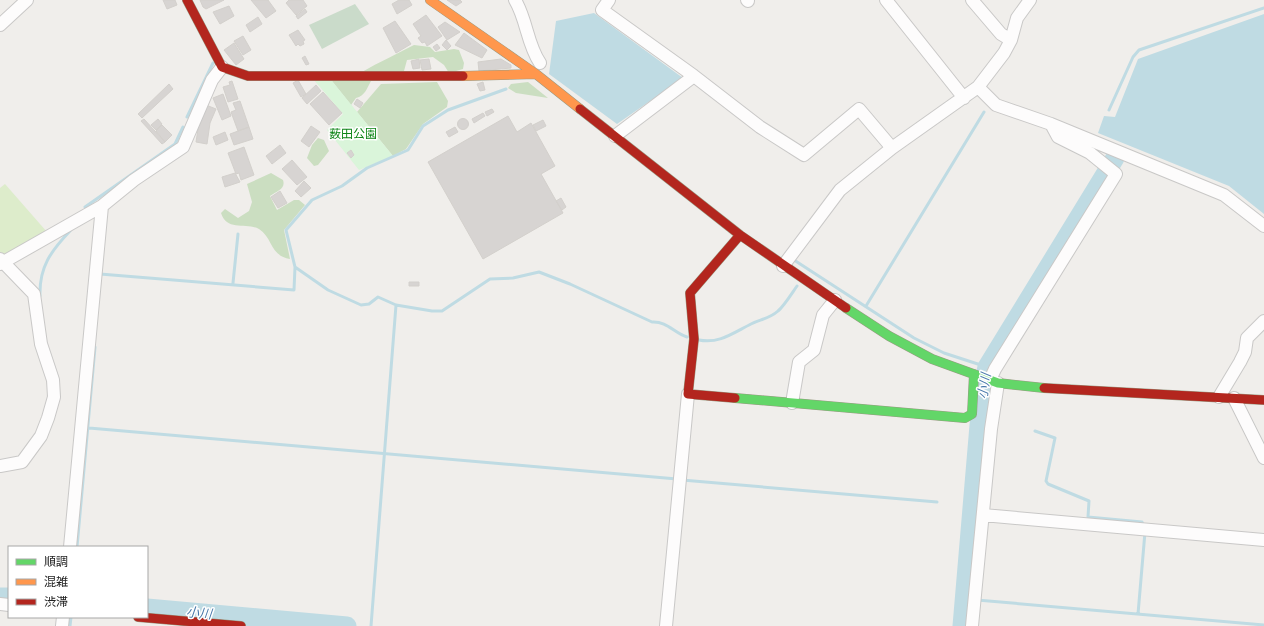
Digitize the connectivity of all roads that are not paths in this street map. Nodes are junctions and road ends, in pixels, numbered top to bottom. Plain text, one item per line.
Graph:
1 (27, 0) edge
2 (187, 0) edge
3 (430, 0) edge
4 (515, 0) edge
5 (609, 0) edge
6 (886, 0) edge
7 (972, 0) edge
8 (1030, 0) edge
9 (0, 25) edge
10 (1011, 40) junction
11 (222, 67) junction
12 (538, 69) junction
13 (694, 76) junction
14 (978, 87) junction
15 (964, 98) junction
16 (1051, 124) junction
17 (615, 136) junction
18 (892, 148) junction
19 (102, 206) junction
20 (1264, 226) edge
21 (740, 235) junction
22 (1, 262) edge
23 (782, 266) junction
24 (835, 300) junction
25 (1264, 322) edge
26 (976, 375) junction
27 (992, 381) junction
28 (688, 394) junction
29 (1219, 397) junction
30 (1234, 398) junction
31 (1264, 400) edge
32 (792, 403) junction
33 (1264, 458) edge
34 (0, 466) edge
35 (983, 515) junction
36 (1264, 540) edge
37 (70, 546) edge
38 (148, 618) edge
39 (241, 626) edge
40 (666, 626) edge
41 (972, 626) edge

1 - 9 street
2 - 11 street
3 - 12 street
4 - 12 street
5 - 13 street
6 - 15 street
7 - 10 street
8 - 10 street
10 - 14 street
11 - 12 street
11 - 19 street
12 - 17 street
13 - 17 street
13 - 18 street
14 - 15 street
14 - 16 street
15 - 18 street
16 - 20 street
16 - 27 street
17 - 21 street
18 - 23 street
19 - 22 street
19 - 37 street
21 - 23 street
21 - 28 street
22 - 34 street
23 - 24 street
24 - 26 street
24 - 32 street
25 - 29 street
26 - 27 street
26 - 32 street
27 - 29 street
27 - 35 street
28 - 32 street
28 - 40 street
29 - 30 street
30 - 31 street
30 - 33 street
35 - 36 street
35 - 41 street
38 - 39 street

